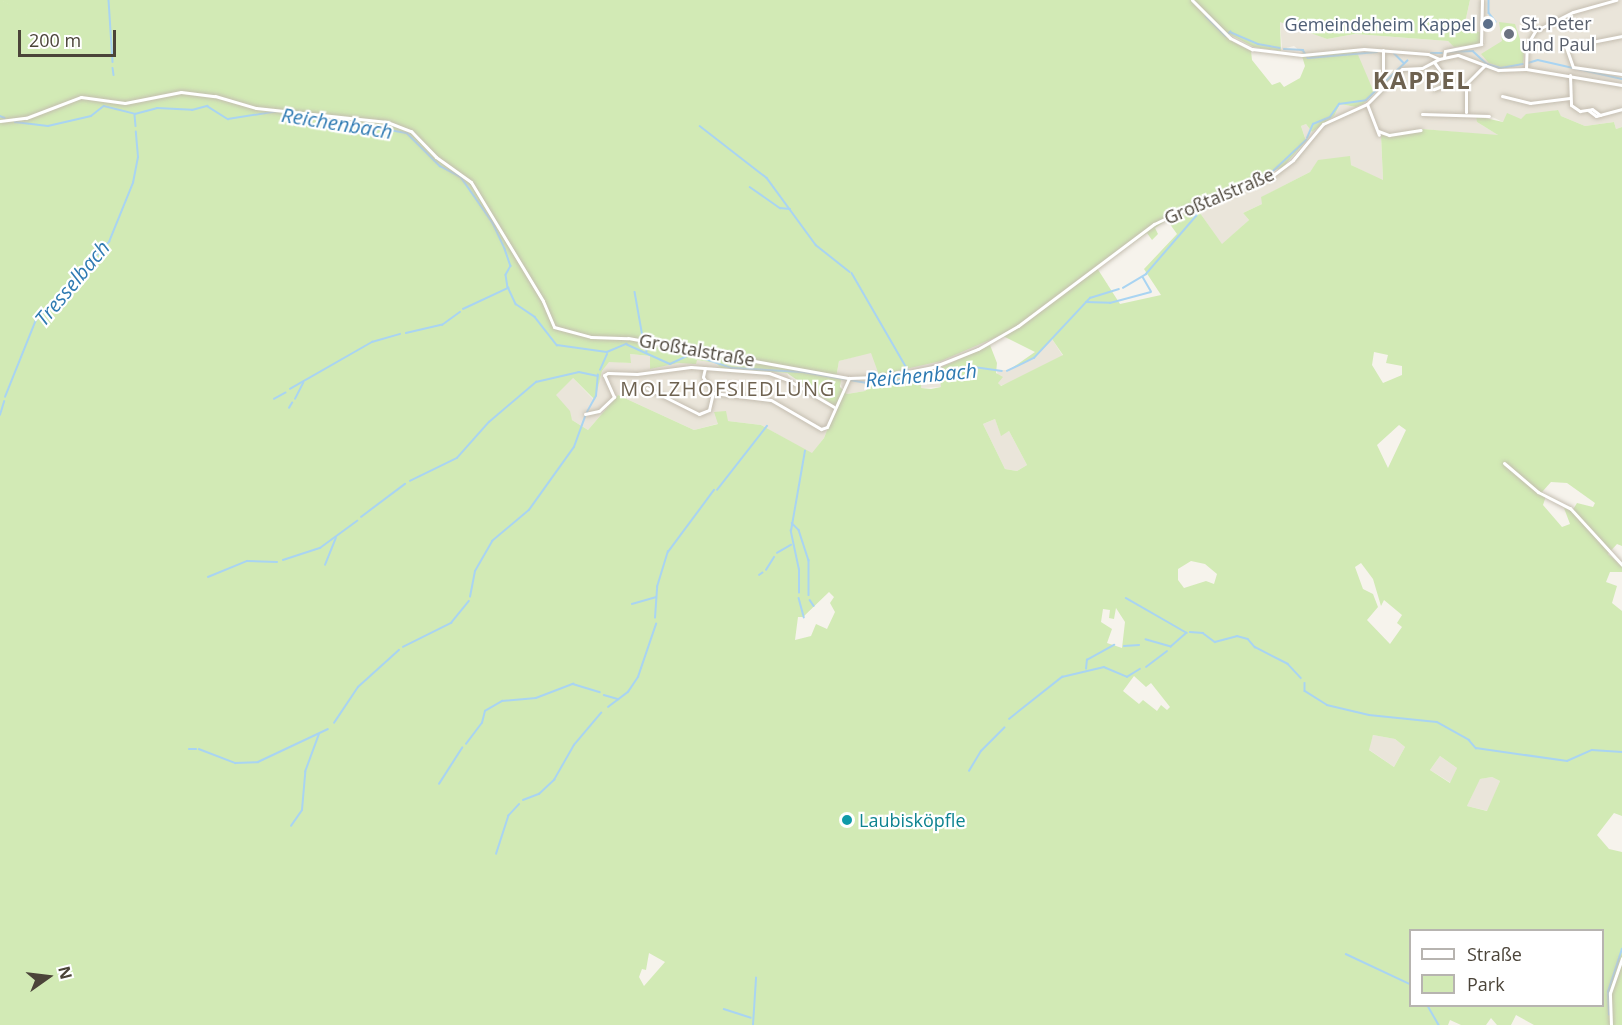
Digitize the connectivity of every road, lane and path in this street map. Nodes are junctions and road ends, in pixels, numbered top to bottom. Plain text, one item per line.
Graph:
1 (1192, 0) edge
2 (1482, 0) edge
3 (1616, 0) edge
4 (1622, 36) edge
5 (1383, 50) junction
6 (1445, 55) junction
7 (1438, 59) junction
8 (1434, 62) junction
9 (1485, 65) junction
10 (1526, 66) junction
11 (1383, 73) dead end
12 (1622, 74) edge
13 (1570, 75) junction
14 (1622, 84) edge
15 (1434, 89) dead end
16 (1502, 96) dead end
17 (1570, 98) junction
18 (1367, 104) junction
19 (1622, 109) edge
20 (1466, 113) junction
21 (1422, 114) dead end
22 (1489, 116) dead end
23 (0, 121) edge
24 (1421, 130) dead end
25 (705, 368) junction
26 (849, 378) junction
27 (647, 388) dead end
28 (713, 393) junction
29 (834, 407) junction
30 (585, 414) dead end
31 (1504, 463) dead end
32 (1622, 565) edge
33 (1622, 958) edge
34 (1611, 1025) edge

1 - 5 street
2 - 6 street
3 - 10 street
4 - 12 street
5 - 7 street
5 - 11 street
6 - 7 street, Großtalstraße
6 - 9 street, Großtalstraße
7 - 8 street, Großtalstraße
8 - 15 street
8 - 18 street, Großtalstraße
9 - 10 street, Großtalstraße
9 - 20 street
10 - 13 street, Großtalstraße
13 - 14 street, Großtalstraße
13 - 17 street
16 - 17 street
17 - 19 street
18 - 24 street
18 - 26 street, Großtalstraße
20 - 21 street
20 - 22 street
23 - 26 street, Großtalstraße
25 - 28 street
25 - 29 street
25 - 30 street
26 - 29 street
27 - 28 street
28 - 29 street
31 - 32 street
33 - 34 street

